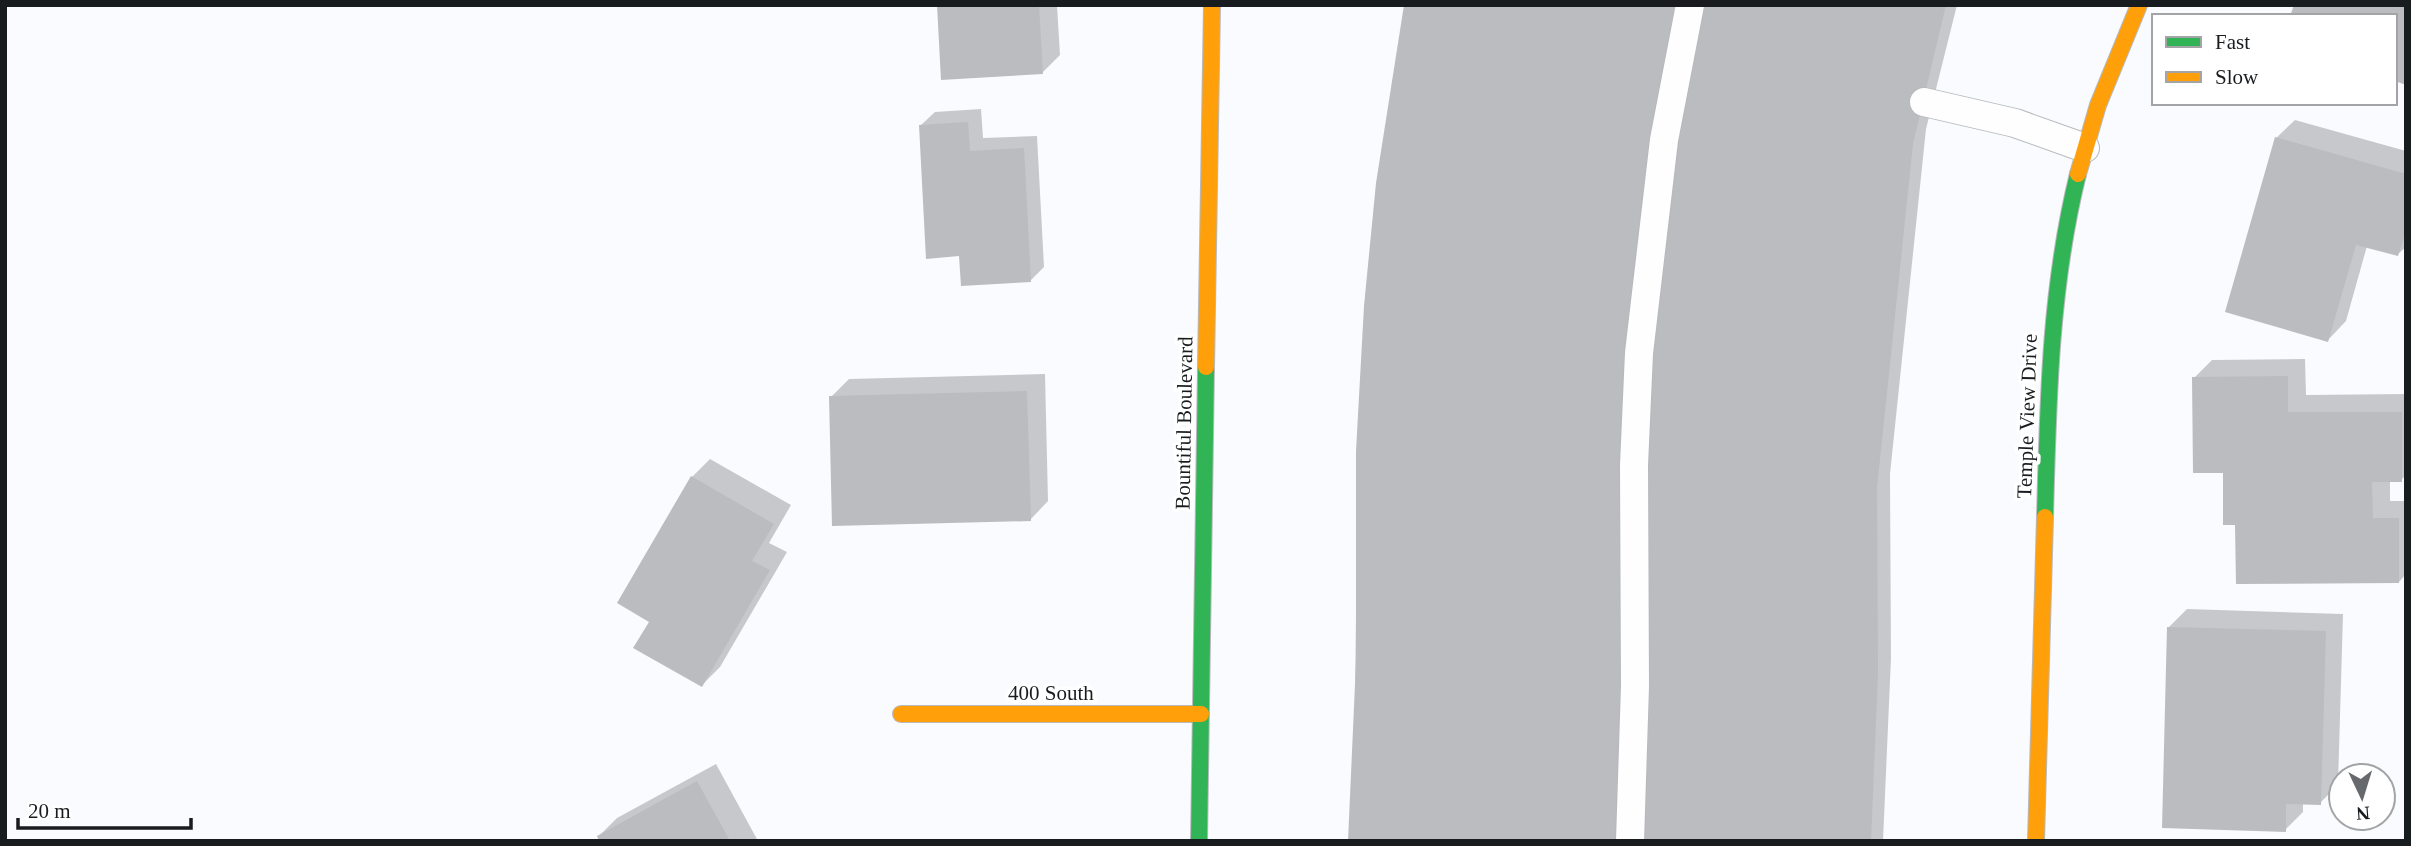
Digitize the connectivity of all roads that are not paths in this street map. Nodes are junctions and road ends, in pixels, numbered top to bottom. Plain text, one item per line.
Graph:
1 (1212, 5) edge
2 (1690, 5) edge
3 (2139, 5) edge
4 (1924, 102) dead end
5 (2085, 148) junction
6 (1200, 713) junction
7 (901, 714) dead end
8 (1199, 841) edge
9 (1630, 841) edge
10 (2036, 841) edge

1 - 6 street, Bountiful Boulevard
2 - 9 lane
3 - 5 street, Temple View Drive
4 - 5 lane
5 - 10 street, Temple View Drive
6 - 7 street, 400 South
6 - 8 street, Bountiful Boulevard

